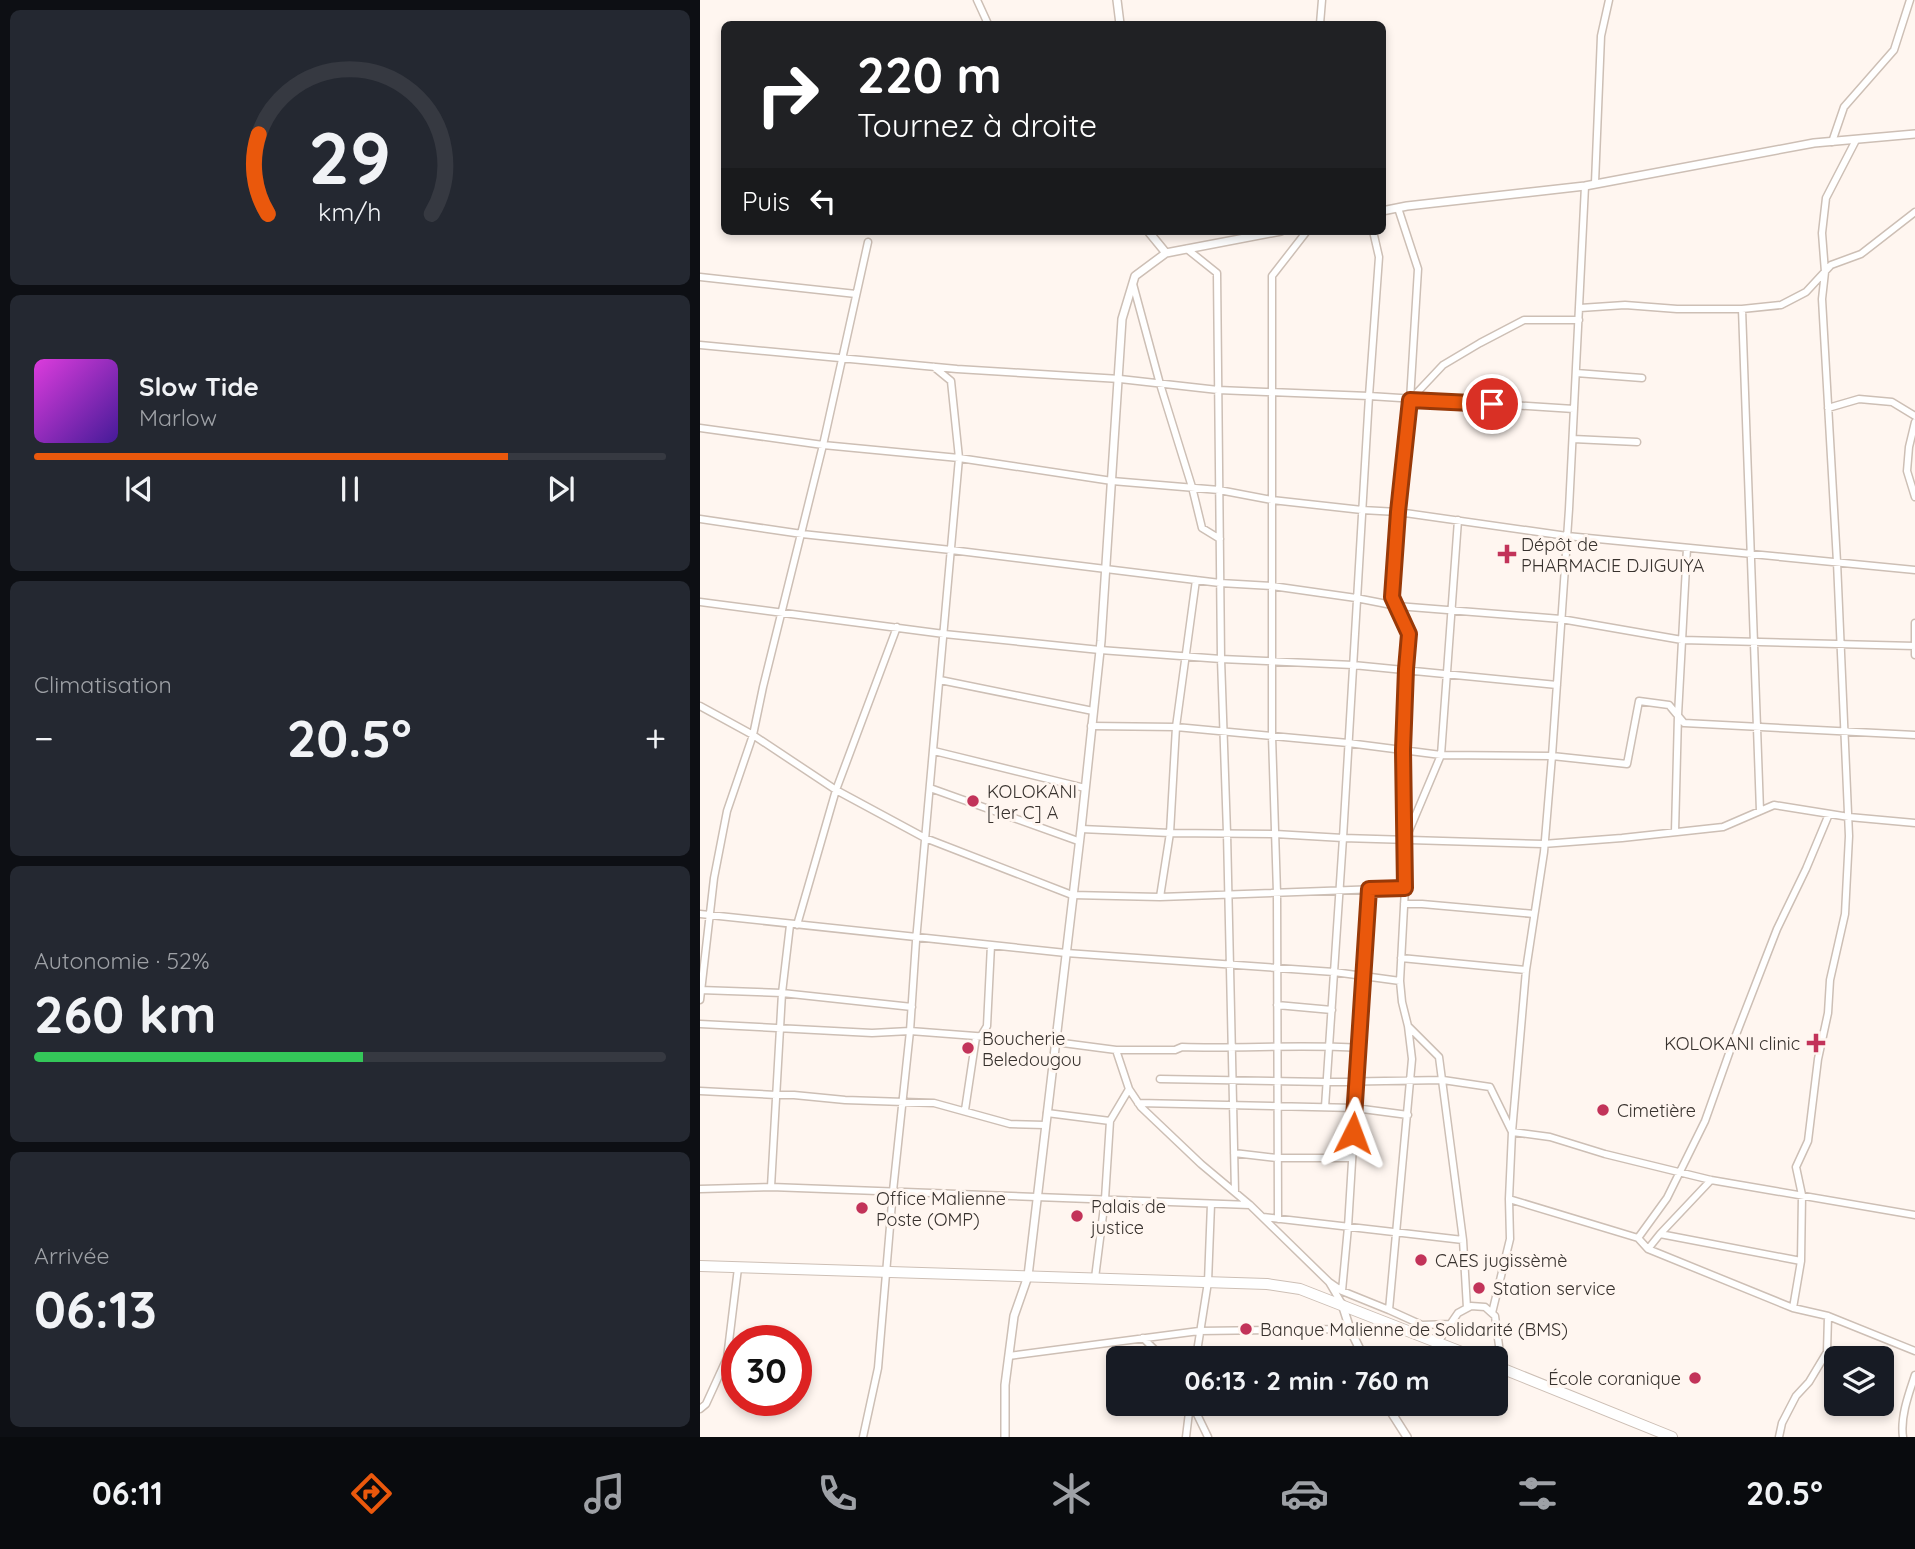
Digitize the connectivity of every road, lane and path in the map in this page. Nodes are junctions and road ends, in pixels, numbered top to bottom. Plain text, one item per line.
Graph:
1 (977, 0) edge
2 (1117, 0) edge
3 (1322, 0) edge
4 (1609, 0) edge
5 (1910, 0) edge
6 (987, 21) edge
7 (1120, 21) edge
8 (1320, 21) edge
9 (1915, 134) edge
10 (1856, 140) junction
11 (1832, 142) junction
12 (1595, 183) junction
13 (1585, 186) junction
14 (1398, 208) junction
15 (1386, 210) edge
16 (1915, 212) edge
17 (1151, 235) edge
18 (1259, 235) edge
19 (1304, 235) edge
20 (1374, 235) edge
21 (868, 242) dead end
22 (1187, 249) junction
23 (1166, 253) junction
24 (1825, 272) junction
25 (700, 277) edge
26 (1133, 284) junction
27 (856, 294) junction
28 (1580, 308) junction
29 (1742, 309) junction
30 (1579, 320) junction
31 (700, 345) edge
32 (842, 359) junction
33 (934, 367) junction
34 (1576, 373) junction
35 (1642, 378) dead end
36 (1120, 379) junction
37 (1160, 384) junction
38 (1218, 390) junction
39 (1272, 392) junction
40 (1369, 396) junction
41 (1410, 400) junction
42 (1828, 408) junction
43 (1574, 409) junction
44 (1915, 416) edge
45 (1915, 422) edge
46 (700, 428) edge
47 (1573, 439) junction
48 (1637, 442) dead end
49 (823, 445) junction
50 (959, 458) junction
51 (1112, 481) junction
52 (1192, 487) junction
53 (1219, 490) junction
54 (1915, 497) edge
55 (1272, 500) junction
56 (1362, 510) junction
57 (1398, 512) junction
58 (700, 519) edge
59 (1458, 520) junction
60 (802, 534) junction
61 (1567, 536) junction
62 (1220, 539) junction
63 (1687, 548) junction
64 (951, 550) junction
65 (1751, 554) junction
66 (1837, 562) junction
67 (1106, 568) junction
68 (1915, 570) edge
69 (1196, 580) junction
70 (1220, 583) junction
71 (1272, 586) junction
72 (1356, 598) junction
73 (700, 602) edge
74 (1397, 606) junction
75 (1452, 610) junction
76 (782, 612) junction
77 (1561, 619) junction
78 (1915, 623) edge
79 (897, 627) junction
80 (944, 634) junction
81 (1682, 640) junction
82 (1754, 642) junction
83 (1840, 644) junction
84 (1915, 646) edge
85 (1100, 650) junction
86 (1915, 655) edge
87 (1187, 657) junction
88 (1221, 659) junction
89 (1272, 661) junction
90 (1353, 665) junction
91 (1406, 669) junction
92 (1446, 673) junction
93 (940, 680) junction
94 (1557, 685) junction
95 (700, 706) edge
96 (1093, 711) junction
97 (1678, 715) junction
98 (1091, 726) junction
99 (1176, 727) junction
100 (1755, 727) junction
101 (1844, 731) junction
102 (1223, 732) junction
103 (1915, 735) edge
104 (753, 736) junction
105 (1272, 736) junction
106 (1348, 743) junction
107 (1403, 750) junction
108 (934, 751) junction
109 (1441, 755) junction
110 (1552, 756) junction
111 (930, 788) junction
112 (1084, 788) junction
113 (836, 790) junction
114 (1760, 811) junction
115 (1829, 814) junction
116 (1849, 817) junction
117 (1915, 823) edge
118 (1081, 830) junction
119 (1675, 832) junction
120 (1170, 833) junction
121 (1227, 833) junction
122 (1275, 834) junction
123 (925, 838) junction
124 (1343, 838) junction
125 (1405, 839) junction
126 (1079, 841) junction
127 (1543, 844) junction
128 (1405, 888) junction
129 (1369, 889) junction
130 (1339, 890) junction
131 (1277, 893) junction
132 (1072, 895) junction
133 (1227, 895) junction
134 (1160, 897) junction
135 (1404, 904) junction
136 (700, 914) edge
137 (1534, 914) junction
138 (709, 915) junction
139 (793, 925) junction
140 (916, 937) junction
141 (991, 945) junction
142 (1066, 953) junction
143 (1401, 958) junction
144 (1230, 965) junction
145 (1277, 968) junction
146 (1526, 970) junction
147 (1334, 972) junction
148 (1363, 976) junction
149 (1400, 981) junction
150 (701, 990) edge
151 (782, 993) junction
152 (700, 1000) edge
153 (1277, 1006) junction
154 (912, 1007) junction
155 (1332, 1010) junction
156 (700, 1024) edge
157 (1408, 1026) junction
158 (780, 1029) junction
159 (910, 1031) junction
160 (981, 1036) junction
161 (1055, 1042) junction
162 (1329, 1046) junction
163 (1277, 1047) junction
164 (1359, 1048) junction
165 (1233, 1049) junction
166 (1116, 1050) junction
167 (1160, 1079) dead end
168 (1233, 1080) junction
169 (1443, 1080) junction
170 (1277, 1081) junction
171 (1357, 1081) junction
172 (1410, 1081) junction
173 (1327, 1082) junction
174 (1129, 1089) junction
175 (700, 1091) edge
176 (776, 1095) junction
177 (903, 1101) junction
178 (1138, 1103) junction
179 (1234, 1105) junction
180 (1277, 1106) junction
181 (1325, 1107) junction
182 (1355, 1108) junction
183 (965, 1110) junction
184 (1046, 1113) junction
185 (1408, 1115) junction
186 (1110, 1121) junction
187 (1045, 1125) junction
188 (1512, 1132) junction
189 (1234, 1153) junction
190 (1278, 1158) junction
191 (1352, 1158) junction
192 (1679, 1173) junction
193 (1711, 1180) junction
194 (771, 1187) junction
195 (700, 1189) edge
196 (893, 1191) junction
197 (1235, 1192) junction
198 (1802, 1195) junction
199 (1037, 1197) junction
200 (1105, 1199) junction
201 (1509, 1199) junction
202 (1211, 1204) junction
203 (1250, 1205) junction
204 (1915, 1215) edge
205 (1263, 1217) junction
206 (1278, 1219) junction
207 (1348, 1227) junction
208 (1398, 1232) junction
209 (1660, 1234) junction
210 (1638, 1238) junction
211 (1462, 1240) junction
212 (1648, 1249) junction
213 (1801, 1261) junction
214 (700, 1266) edge
215 (738, 1268) junction
216 (887, 1272) junction
217 (1028, 1276) junction
218 (1095, 1278) junction
219 (1208, 1282) junction
220 (1329, 1282) junction
221 (1342, 1291) junction
222 (1342, 1304) junction
223 (1467, 1308) junction
224 (1793, 1308) junction
225 (1389, 1310) junction
226 (1492, 1313) junction
227 (1828, 1316) junction
228 (1450, 1324) junction
229 (1350, 1329) junction
230 (1199, 1331) junction
231 (1143, 1338) junction
232 (1438, 1342) junction
233 (1151, 1346) edge
234 (1197, 1346) edge
235 (1358, 1346) edge
236 (1448, 1346) edge
237 (1497, 1346) edge
238 (1915, 1351) edge
239 (1009, 1356) junction
240 (1508, 1371) edge
241 (1915, 1375) edge
242 (700, 1409) edge
243 (1905, 1410) junction
244 (1189, 1416) edge
245 (1197, 1416) edge
246 (1394, 1416) edge
247 (1915, 1416) edge
248 (863, 1437) edge
249 (1005, 1437) edge
250 (1186, 1437) edge
251 (1208, 1437) edge
252 (1407, 1437) edge
253 (1672, 1437) edge
254 (1779, 1437) edge
255 (1903, 1437) edge

1 - 6 street
2 - 7 street
3 - 8 street
4 - 12 street
5 - 11 street
9 - 10 street
10 - 11 street
10 - 24 street
11 - 12 street
12 - 13 street
13 - 14 street
13 - 28 street
14 - 15 street
14 - 41 street
16 - 24 street
17 - 23 street
18 - 22 street
19 - 39 street
20 - 40 street
21 - 27 street
22 - 23 street
22 - 38 street
23 - 26 street
24 - 29 street
24 - 42 street
25 - 27 street
26 - 36 street
26 - 37 street
27 - 32 street
28 - 29 street
28 - 30 street
29 - 65 street
30 - 34 street
30 - 41 street
31 - 32 street
32 - 33 street
32 - 49 street
33 - 36 street
33 - 50 street
34 - 35 street
34 - 43 street
36 - 37 street
36 - 51 street
37 - 38 street
37 - 52 street
38 - 39 street
38 - 53 street
39 - 40 street
39 - 55 street
40 - 41 street
40 - 56 street
41 - 43 street
41 - 57 street
42 - 44 street
42 - 66 street
43 - 47 street
45 - 54 street
46 - 49 street
47 - 48 street
47 - 61 street
49 - 50 street
49 - 60 street
50 - 51 street
50 - 64 street
51 - 52 street
51 - 67 street
52 - 53 street
52 - 62 street
53 - 55 street
53 - 62 street
55 - 56 street
55 - 71 street
56 - 57 street
56 - 72 street
57 - 59 street
57 - 74 street
58 - 60 street
59 - 61 street
59 - 75 street
60 - 64 street
60 - 76 street
61 - 63 street
61 - 77 street
62 - 70 street
63 - 65 street
63 - 81 street
64 - 67 street
64 - 80 street
65 - 66 street
65 - 82 street
66 - 68 street
66 - 83 street
67 - 69 street
67 - 85 street
69 - 70 street
69 - 87 street
70 - 71 street
70 - 88 street
71 - 72 street
71 - 89 street
72 - 74 street
72 - 90 street
73 - 76 street
74 - 75 street
74 - 91 street
75 - 77 street
75 - 92 street
76 - 79 street
76 - 104 street
77 - 81 street
77 - 94 street
78 - 84 street
79 - 80 street
79 - 113 street
80 - 85 street
80 - 93 street
81 - 82 street
81 - 97 street
82 - 83 street
82 - 100 street
83 - 84 street
83 - 101 street
84 - 86 street
85 - 87 street
85 - 96 street
87 - 88 street
87 - 99 street
88 - 89 street
88 - 102 street
89 - 90 street
89 - 105 street
90 - 91 street
90 - 106 street
91 - 92 street
91 - 107 street
92 - 94 street
92 - 109 street
93 - 96 street
93 - 108 street
94 - 110 street
95 - 104 street
96 - 98 street
97 - 100 street
97 - 110 street
97 - 119 street
98 - 99 street
98 - 112 street
99 - 102 street
99 - 120 street
100 - 101 street
100 - 114 street
101 - 103 street
101 - 116 street
102 - 105 street
102 - 121 street
104 - 113 street
104 - 138 street
105 - 106 street
105 - 122 street
106 - 107 street
106 - 124 street
107 - 109 street
107 - 125 street
108 - 111 street
108 - 112 street
109 - 110 street
109 - 125 street
110 - 127 street
111 - 123 street
111 - 126 street
112 - 118 street
113 - 123 street
113 - 139 street
114 - 115 street
114 - 119 street
115 - 116 street
115 - 192 street
116 - 117 street
116 - 198 street
118 - 120 street
118 - 126 street
119 - 127 street
120 - 121 street
120 - 134 street
121 - 122 street
121 - 133 street
122 - 124 street
122 - 131 street
123 - 132 street
123 - 140 street
124 - 125 street
124 - 130 street
125 - 127 street
125 - 128 street
126 - 132 street
127 - 137 street
128 - 129 street
128 - 135 street
129 - 130 street
129 - 148 street
130 - 131 street
130 - 147 street
131 - 133 street
131 - 145 street
132 - 134 street
132 - 142 street
133 - 134 street
133 - 144 street
135 - 137 street
135 - 143 street
136 - 138 street
137 - 146 street
138 - 139 street
138 - 150 street
139 - 140 street
139 - 151 street
140 - 141 street
140 - 154 street
141 - 142 street
141 - 160 street
142 - 144 street
142 - 161 street
143 - 146 street
143 - 149 street
144 - 145 street
144 - 165 street
145 - 147 street
145 - 153 street
146 - 188 street
147 - 148 street
147 - 155 street
148 - 149 street
148 - 164 street
149 - 157 street
150 - 151 street
150 - 152 street
151 - 154 street
151 - 158 street
153 - 155 street
153 - 163 street
154 - 159 street
155 - 162 street
156 - 158 street
157 - 169 street
157 - 172 street
158 - 159 street
158 - 176 street
159 - 160 street
159 - 177 street
160 - 161 street
160 - 183 street
161 - 166 street
161 - 184 street
162 - 163 street
162 - 164 street
162 - 173 street
163 - 165 street
163 - 170 street
164 - 171 street
165 - 166 street
165 - 168 street
166 - 174 street
167 - 168 street
168 - 170 street
168 - 179 street
169 - 172 street
169 - 188 street
169 - 211 street
170 - 173 street
170 - 180 street
171 - 172 street
171 - 173 street
171 - 182 street
172 - 185 street
173 - 181 street
174 - 178 street
174 - 186 street
175 - 176 street
176 - 177 street
176 - 194 street
177 - 183 street
177 - 196 street
178 - 179 street
178 - 197 street
179 - 180 street
179 - 189 street
180 - 181 street
180 - 190 street
181 - 182 street
182 - 185 street
182 - 191 street
183 - 187 street
184 - 186 street
184 - 187 street
185 - 208 street
186 - 200 street
187 - 199 street
188 - 192 street
188 - 201 street
189 - 190 street
189 - 197 street
190 - 191 street
190 - 206 street
191 - 207 street
192 - 193 street
192 - 210 street
193 - 198 street
193 - 209 street
194 - 195 street
194 - 196 street
196 - 199 street
196 - 216 street
197 - 203 street
198 - 204 street
198 - 213 street
199 - 200 street
199 - 217 street
200 - 202 street
200 - 218 street
201 - 210 street
201 - 226 street
202 - 203 street
202 - 219 street
203 - 205 street
205 - 206 street
205 - 220 street
206 - 207 street
207 - 208 street
207 - 221 street
208 - 211 street
208 - 225 street
209 - 212 street
209 - 213 street
210 - 212 street
211 - 223 street
212 - 224 street
213 - 224 street
214 - 215 highway
215 - 216 highway
215 - 242 street
216 - 217 highway
216 - 248 street
217 - 218 highway
217 - 239 street
218 - 219 highway
219 - 222 highway
219 - 230 street
220 - 221 street
220 - 222 street
221 - 225 street
222 - 229 street
222 - 232 highway
223 - 226 street
223 - 228 street
224 - 227 street
225 - 228 street
226 - 237 street
227 - 238 street
227 - 254 street
228 - 232 street
229 - 230 street
229 - 235 street
230 - 231 street
230 - 234 street
231 - 233 street
231 - 239 street
232 - 236 highway
239 - 249 street
240 - 253 highway
241 - 243 street
243 - 247 street
243 - 255 street
244 - 250 street
245 - 251 street
246 - 252 street

